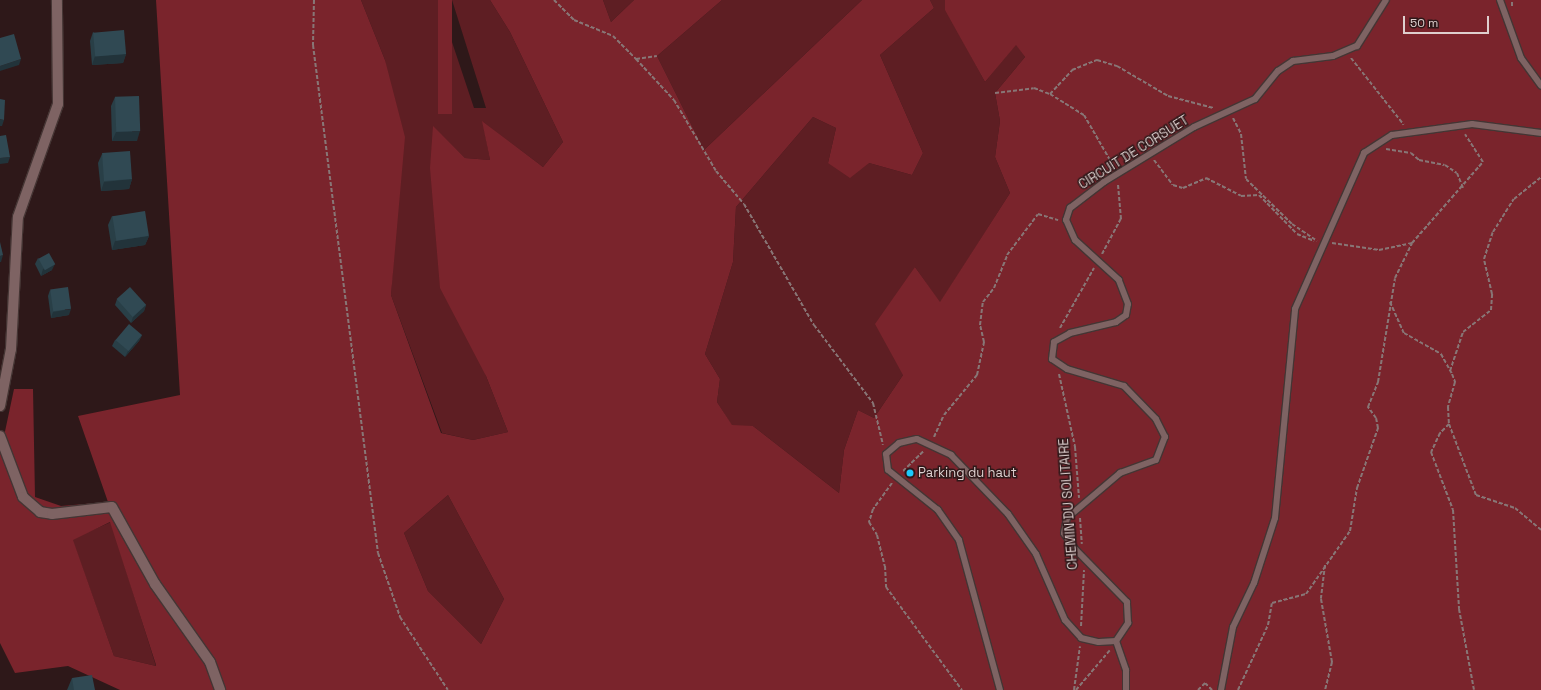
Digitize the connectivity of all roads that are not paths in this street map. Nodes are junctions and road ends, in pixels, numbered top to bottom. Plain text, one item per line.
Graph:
1 (57, 0) edge
2 (1386, 0) edge
3 (1500, 0) edge
4 (1541, 86) edge
5 (1541, 133) edge
6 (0, 406) edge
7 (0, 436) edge
8 (1116, 640) junction
9 (220, 690) edge
10 (1000, 690) edge
11 (1126, 690) edge
12 (1221, 690) edge

1 - 6 street
2 - 8 lane, CIRCUIT DE CORSUET
3 - 4 lane
5 - 12 lane
7 - 9 street
8 - 10 lane
8 - 11 lane

